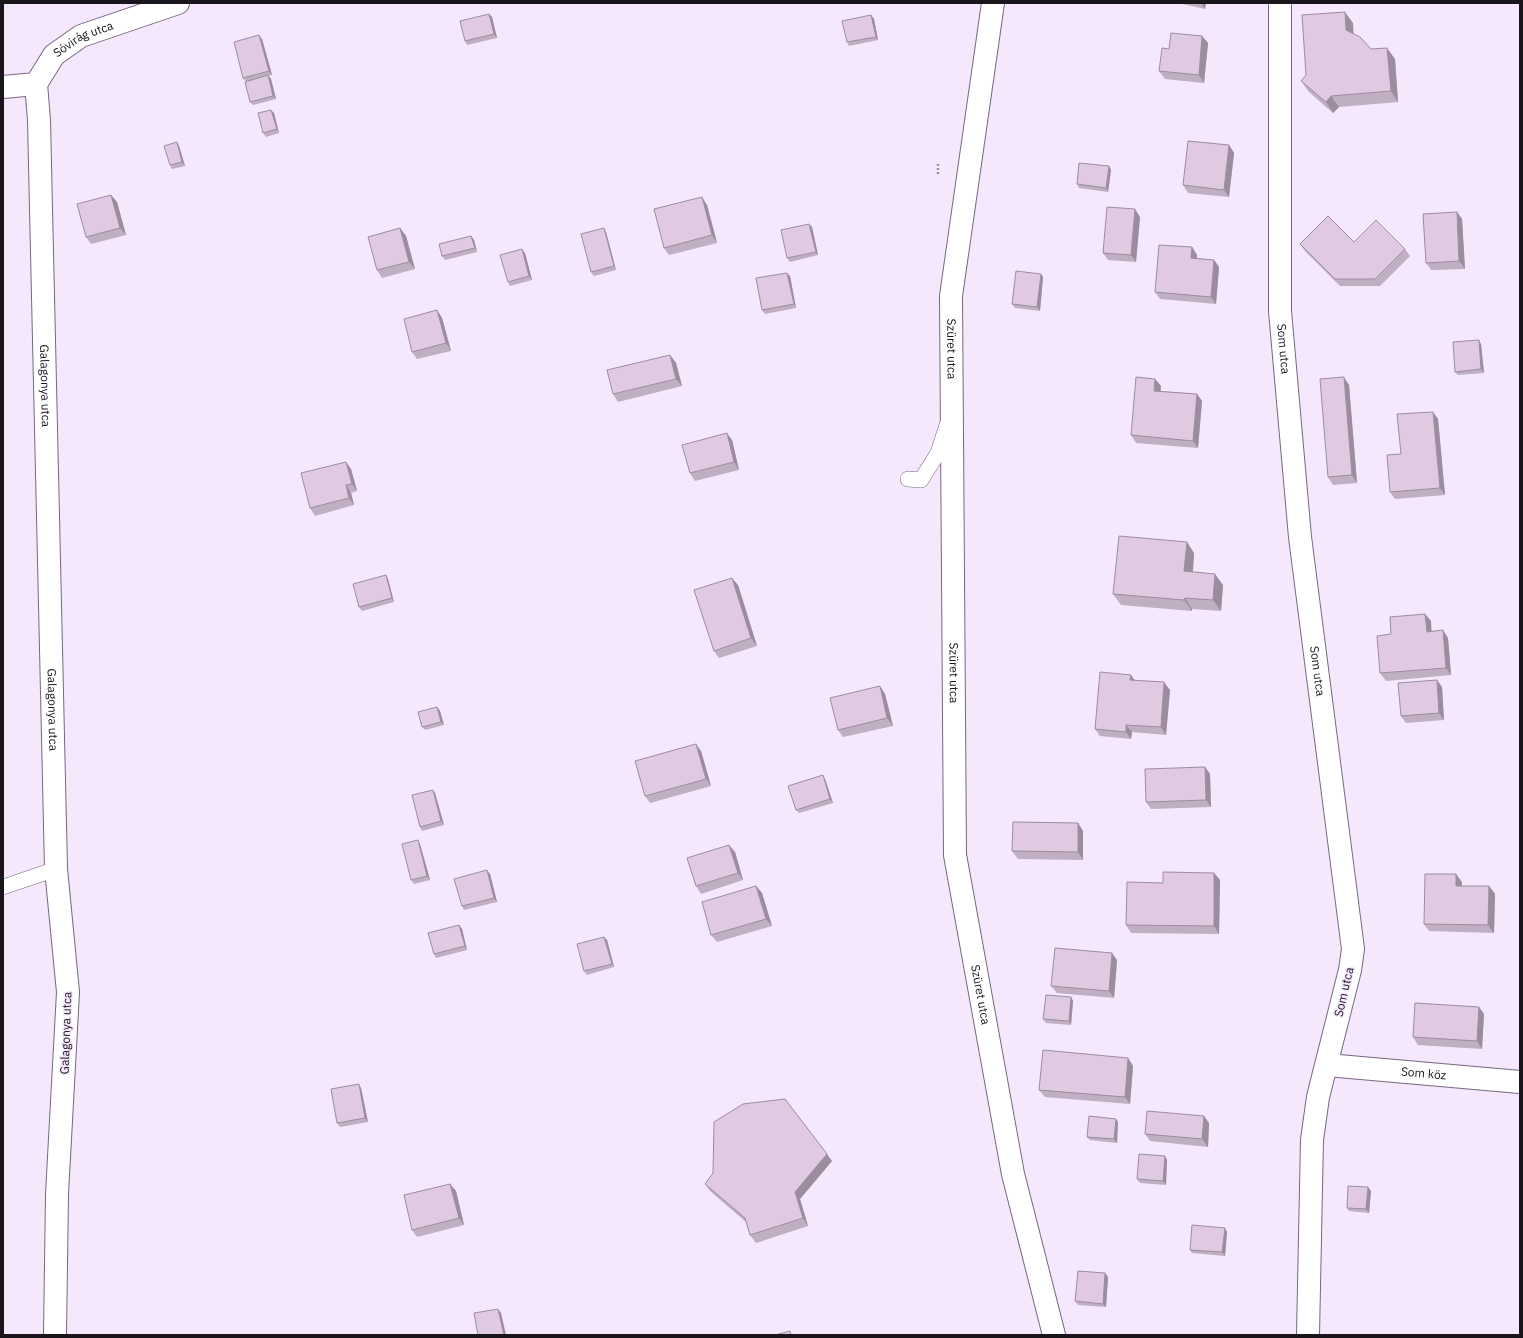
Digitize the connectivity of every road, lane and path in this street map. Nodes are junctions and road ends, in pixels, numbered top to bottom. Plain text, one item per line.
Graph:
1 (178, 3) edge
2 (993, 3) edge
3 (1280, 3) edge
4 (36, 84) junction
5 (3, 87) edge
6 (951, 410) junction
7 (908, 479) dead end
8 (56, 869) junction
9 (3, 887) edge
10 (1327, 1065) junction
11 (1520, 1082) edge
12 (55, 1335) edge
13 (1054, 1335) edge
14 (1308, 1335) edge

1 - 4 street, Sóvirág utca
2 - 6 street, Szüret utca
3 - 10 street, Som utca
4 - 5 street
4 - 8 street, Galagonya utca
6 - 7 lane
6 - 13 street, Szüret utca
8 - 9 lane
8 - 12 street, Galagonya utca
10 - 11 street, Som köz
10 - 14 street, Som utca

